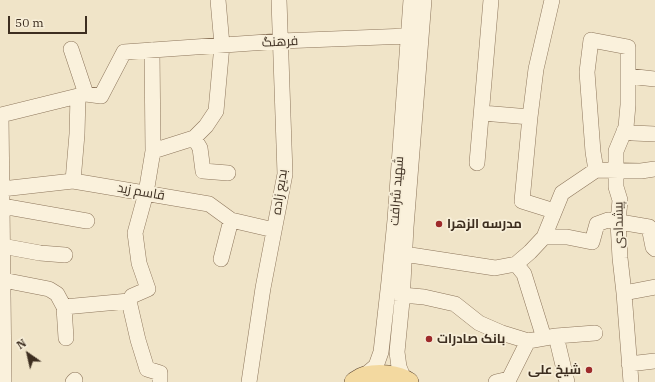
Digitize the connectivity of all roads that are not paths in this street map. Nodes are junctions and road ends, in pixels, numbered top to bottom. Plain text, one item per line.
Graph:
1 (218, 0) edge
2 (279, 0) edge
3 (411, 0) edge
4 (424, 0) edge
5 (491, 0) edge
6 (552, 0) edge
7 (408, 36) junction
8 (281, 41) junction
9 (222, 45) junction
10 (71, 50) dead end
11 (152, 50) junction
12 (628, 76) junction
13 (655, 79) edge
14 (82, 95) junction
15 (482, 113) junction
16 (1, 115) edge
17 (530, 117) junction
18 (624, 131) junction
19 (655, 134) edge
20 (194, 138) junction
21 (154, 151) junction
22 (477, 163) dead end
23 (655, 169) edge
24 (596, 170) junction
25 (616, 171) junction
26 (228, 173) dead end
27 (73, 181) junction
28 (2, 188) junction
29 (146, 193) junction
30 (2, 206) junction
31 (554, 211) junction
32 (231, 220) junction
33 (86, 221) dead end
34 (618, 222) junction
35 (274, 230) junction
36 (544, 237) junction
37 (2, 246) junction
38 (655, 249) edge
39 (404, 254) junction
40 (65, 255) dead end
41 (221, 259) dead end
42 (516, 264) junction
43 (3, 280) junction
44 (655, 287) edge
45 (624, 293) junction
46 (402, 295) junction
47 (129, 301) junction
48 (64, 307) junction
49 (595, 333) dead end
50 (550, 337) junction
51 (66, 338) dead end
52 (528, 341) junction
53 (655, 361) edge
54 (629, 364) junction
55 (160, 377) edge
56 (359, 379) edge
57 (406, 380) edge
58 (505, 381) edge
59 (4, 382) edge
60 (250, 382) edge
61 (567, 382) edge
62 (631, 382) edge

1 - 9 street
2 - 8 street, بدیع زاده
3 - 7 street, شهید شرافت
4 - 39 street, شهید شرافت
5 - 15 street
6 - 17 street
7 - 8 street, فرهنگ
7 - 56 street, شهید شرافت
8 - 9 street, فرهنگ
8 - 35 street, بدیع زاده
9 - 11 street, فرهنگ
9 - 20 street
10 - 14 street
11 - 14 street, فرهنگ
11 - 21 street
12 - 13 street
12 - 18 street, پیشدادی
12 - 24 street, پیشدادی
14 - 16 street
14 - 27 street
15 - 17 street
15 - 22 street
16 - 28 street
17 - 31 street
18 - 19 street
18 - 25 street, پیشدادی
20 - 21 street
20 - 26 street
21 - 29 street
23 - 25 street
24 - 25 street
24 - 31 street
25 - 34 street, پیشدادی
27 - 28 street, قاسم زید
27 - 29 street, قاسم زید
28 - 30 street
29 - 32 street, قاسم زید
29 - 47 street
30 - 33 street
30 - 37 street
31 - 36 street
32 - 35 street, قاسم زید
32 - 41 street
34 - 36 street
34 - 38 street
34 - 45 street, پیشدادی
35 - 60 street, بدیع زاده
36 - 42 street
37 - 40 street
37 - 43 street
39 - 42 street
39 - 46 street, شهید شرافت
42 - 50 street
43 - 48 street
43 - 59 street
44 - 45 street
45 - 54 street, پیشدادی
46 - 52 street
46 - 57 street, شهید شرافت
47 - 48 street
47 - 55 street
48 - 51 street
49 - 50 street
50 - 52 street
50 - 61 street
52 - 58 street
53 - 54 street
54 - 62 street, پیشدادی
56 - 57 main road

